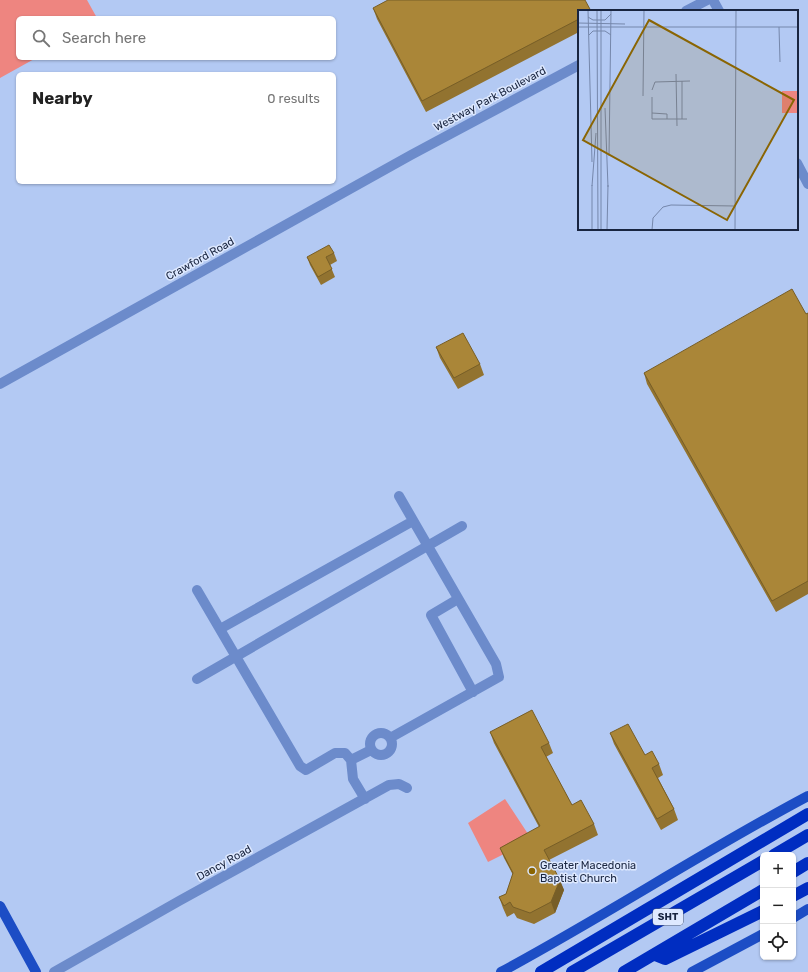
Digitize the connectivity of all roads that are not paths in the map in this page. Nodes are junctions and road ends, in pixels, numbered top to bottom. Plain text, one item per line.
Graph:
1 (707, 0) edge
2 (713, 0) edge
3 (688, 10) edge
4 (718, 10) edge
5 (578, 66) edge
6 (411, 155) joint
7 (798, 165) edge
8 (808, 184) edge
9 (0, 384) edge
10 (399, 496) dead end
11 (413, 521) junction
12 (462, 526) dead end
13 (428, 546) junction
14 (197, 590) dead end
15 (458, 599) junction
16 (220, 629) junction
17 (236, 657) junction
18 (197, 679) dead end
19 (473, 692) junction
20 (390, 738) junction
21 (371, 750) junction
22 (351, 760) junction
23 (407, 788) dead end
24 (808, 796) edge
25 (365, 799) junction
26 (808, 814) edge
27 (808, 835) edge
28 (779, 852) edge
29 (808, 863) edge
30 (760, 864) edge
31 (796, 870) edge
32 (808, 888) edge
33 (760, 892) edge
34 (796, 894) edge
35 (0, 906) edge
36 (808, 909) edge
37 (760, 912) edge
38 (796, 916) edge
39 (760, 936) edge
40 (655, 955) junction
41 (36, 972) edge
42 (54, 972) edge
43 (501, 972) edge
44 (541, 972) edge
45 (572, 972) edge
46 (624, 972) edge
47 (692, 972) edge

1 - 3 street
2 - 4 street
5 - 6 street, Westway Park Boulevard
6 - 9 street, Crawford Road
7 - 8 street
10 - 11 street
11 - 13 street
11 - 16 street
12 - 13 street
13 - 15 street
13 - 17 street
14 - 16 street
15 - 19 street
15 - 19 street
16 - 17 street
17 - 18 street
17 - 22 street
19 - 20 street
20 - 21 street
20 - 21 street
21 - 22 street
22 - 25 street
23 - 25 street, Dancy Road
24 - 43 main road
25 - 42 street, Dancy Road
26 - 44 highway
27 - 28 highway
29 - 31 highway
30 - 45 highway, SHT
32 - 34 highway
33 - 40 highway, SHT
35 - 41 main road
36 - 38 main road
37 - 40 highway
39 - 47 main road
40 - 46 highway, SHT

